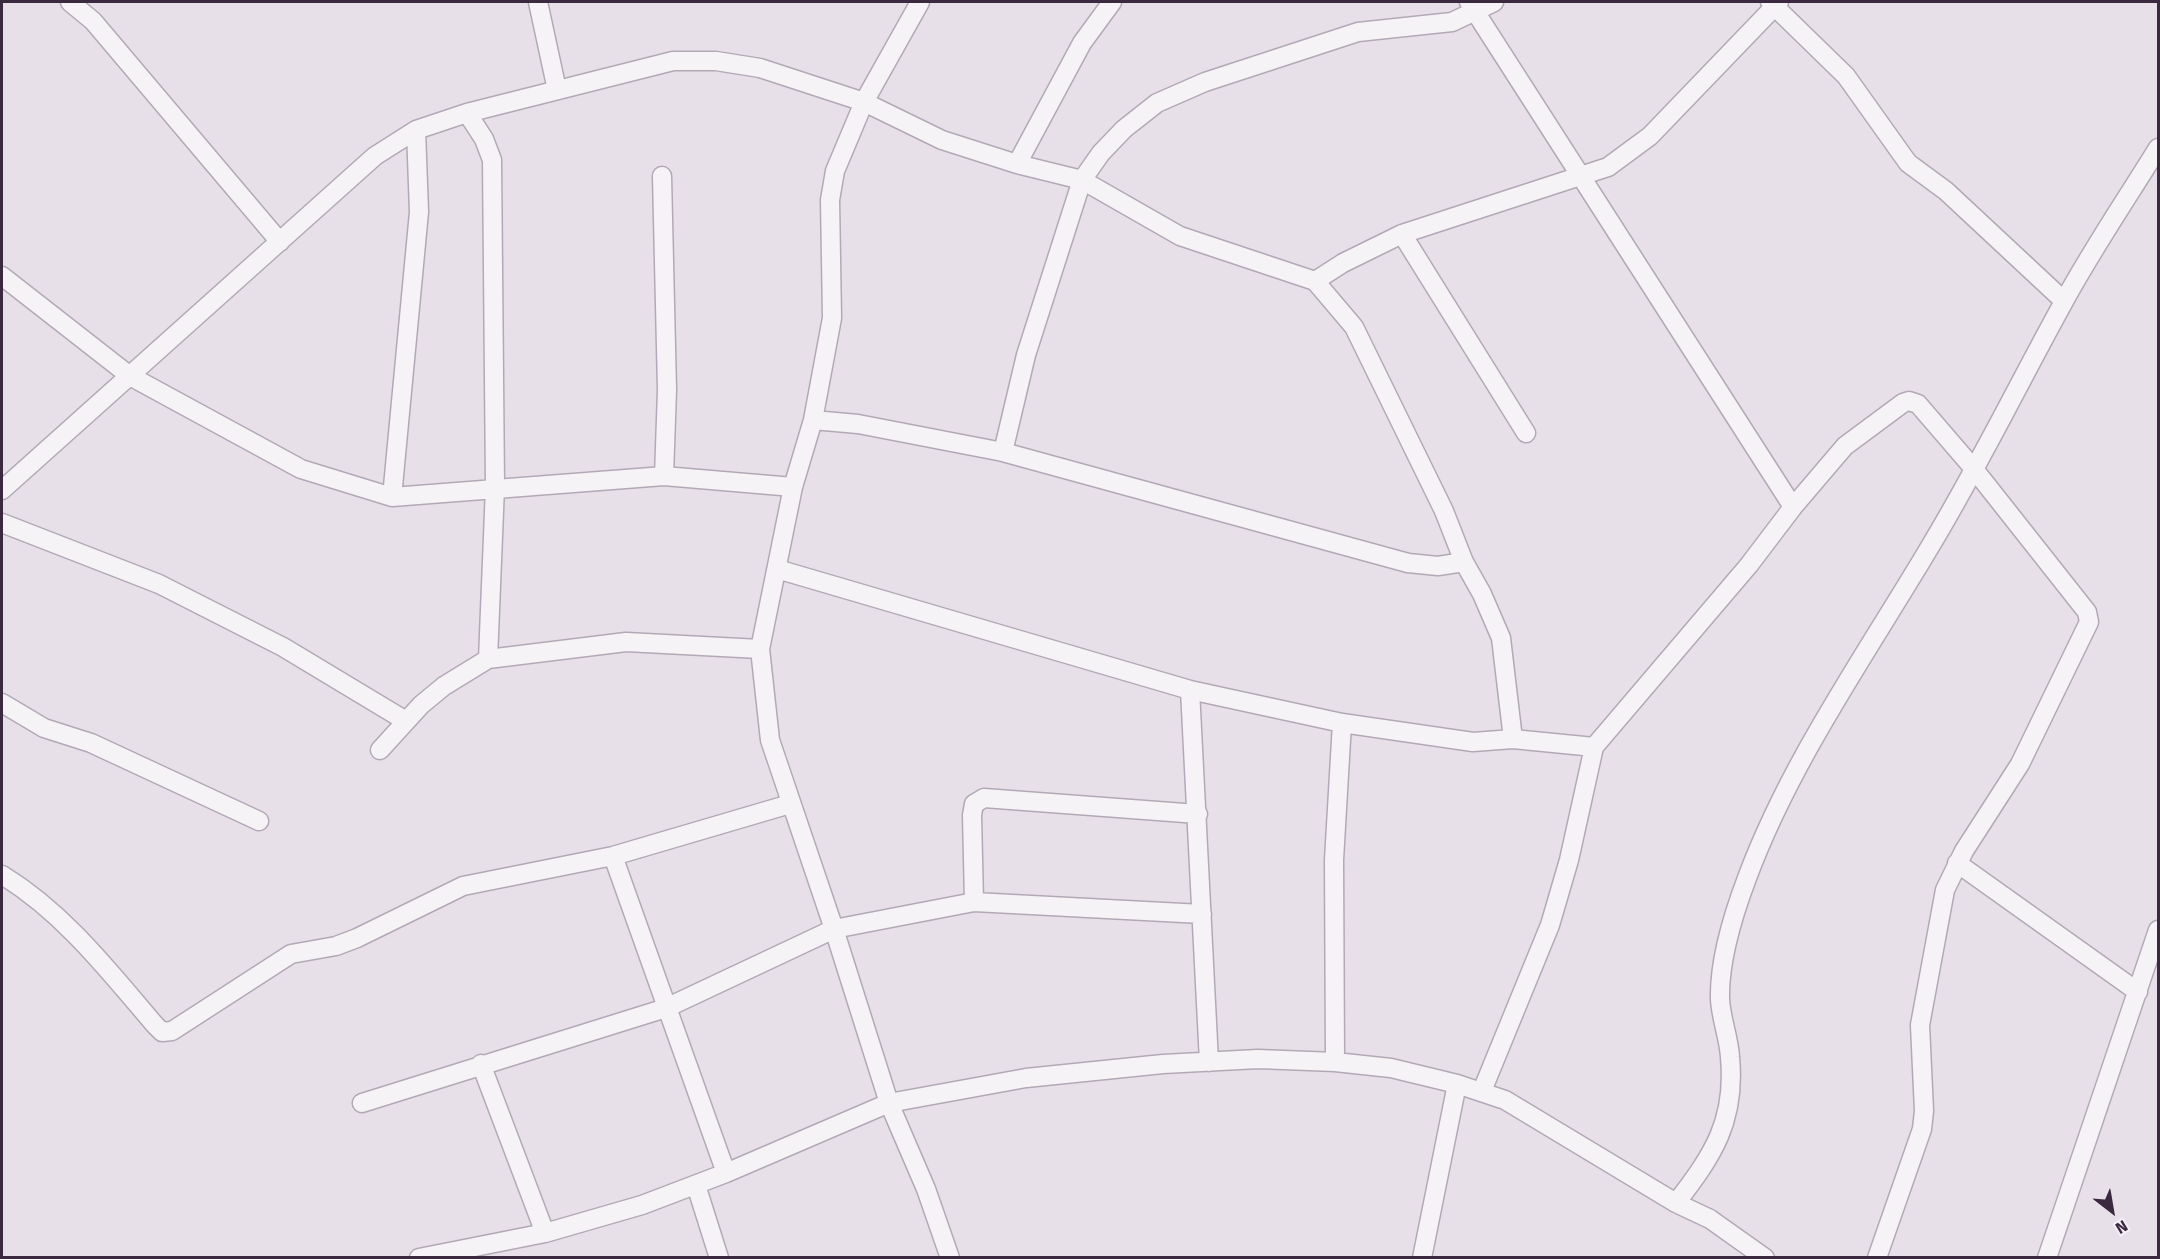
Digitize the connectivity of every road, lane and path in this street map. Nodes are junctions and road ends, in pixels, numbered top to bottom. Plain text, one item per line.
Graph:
1 (538, 2) edge
2 (920, 2) edge
3 (1112, 2) edge
4 (1494, 2) edge
5 (75, 3) edge
6 (1775, 3) edge
7 (1472, 6) edge
8 (557, 90) junction
9 (864, 102) junction
10 (467, 113) junction
11 (416, 130) junction
12 (2158, 148) edge
13 (1017, 164) junction
14 (662, 177) dead end
15 (1581, 177) junction
16 (1083, 180) junction
17 (1402, 234) junction
18 (280, 242) junction
19 (2, 276) edge
20 (1315, 280) junction
21 (2064, 301) junction
22 (130, 376) junction
23 (813, 420) junction
24 (1526, 433) dead end
25 (1003, 452) junction
26 (1974, 469) junction
27 (664, 476) junction
28 (495, 487) junction
29 (793, 487) junction
30 (2, 490) edge
31 (392, 497) junction
32 (1793, 507) junction
33 (2, 522) edge
34 (1464, 562) junction
35 (777, 569) junction
36 (760, 649) junction
37 (488, 659) junction
38 (1190, 690) junction
39 (2, 703) edge
40 (406, 721) junction
41 (1342, 723) junction
42 (1513, 739) junction
43 (1594, 747) junction
44 (380, 750) dead end
45 (790, 804) junction
46 (1198, 814) junction
47 (259, 821) dead end
48 (613, 855) junction
49 (1957, 863) junction
50 (2, 875) edge
51 (974, 902) junction
52 (1202, 914) junction
53 (834, 929) junction
54 (2158, 930) edge
55 (2138, 992) junction
56 (666, 1008) junction
57 (1209, 1062) junction
58 (1335, 1062) junction
59 (481, 1064) junction
60 (1457, 1084) junction
61 (1482, 1091) junction
62 (362, 1103) dead end
63 (889, 1104) junction
64 (726, 1173) junction
65 (696, 1185) junction
66 (1676, 1203) junction
67 (545, 1233) junction
68 (419, 1257) edge
69 (719, 1257) edge
70 (950, 1257) edge
71 (1422, 1257) edge
72 (1765, 1257) edge
73 (1877, 1257) edge
74 (2047, 1257) edge

1 - 8 street
2 - 9 street
3 - 13 street
4 - 7 street
5 - 18 street
6 - 15 street
6 - 21 street
7 - 15 street
7 - 16 street
8 - 9 street
8 - 10 street
9 - 13 street
9 - 23 street
10 - 11 street
10 - 28 street
11 - 18 street
11 - 31 street
12 - 21 street
13 - 16 street
14 - 27 street
15 - 17 street
15 - 32 street
16 - 20 street
16 - 25 street
17 - 20 street
17 - 24 street
18 - 22 street
19 - 22 street
20 - 34 street
21 - 26 street
22 - 30 street
22 - 31 street
23 - 25 street
23 - 29 street
25 - 34 street
26 - 32 street
26 - 49 street
26 - 66 street
27 - 28 street
27 - 29 street
28 - 31 street
28 - 37 street
29 - 35 street
32 - 43 street
33 - 40 street
34 - 42 street
35 - 36 street
35 - 38 street
36 - 37 street
36 - 45 street
37 - 40 street
38 - 41 street
38 - 46 street
39 - 47 street
40 - 44 street
41 - 42 street
41 - 58 street
42 - 43 street
43 - 61 street
45 - 48 street
45 - 53 street
46 - 51 street
46 - 52 street
48 - 50 street
48 - 56 street
49 - 55 street
49 - 73 street
51 - 52 street
51 - 53 street
52 - 57 street
53 - 56 street
53 - 63 street
54 - 55 street
55 - 74 street
56 - 59 street
56 - 64 street
57 - 58 street
57 - 63 street
58 - 60 street
59 - 62 street
59 - 67 street
60 - 61 street
60 - 71 street
61 - 66 street
63 - 64 street
63 - 70 street
64 - 65 street
65 - 67 street
65 - 69 street
66 - 72 street
67 - 68 street

